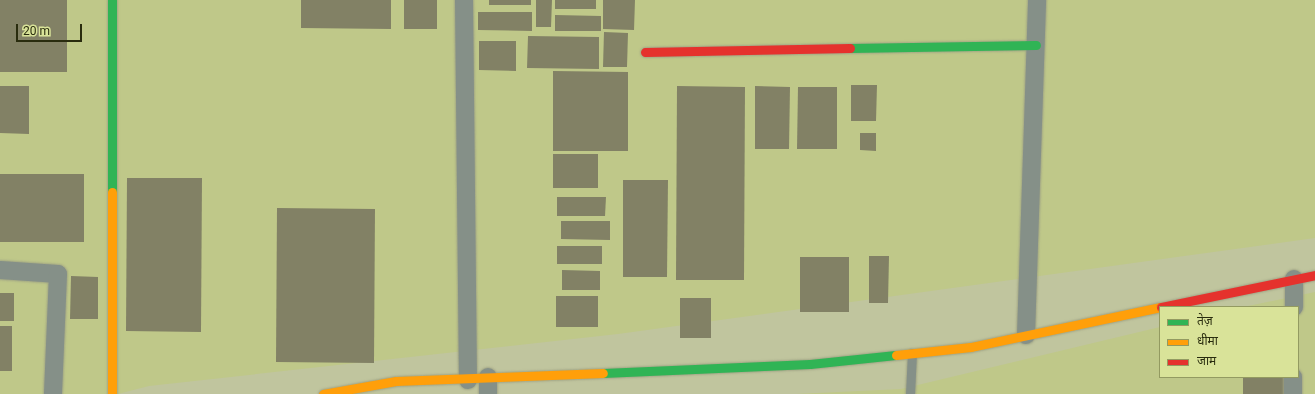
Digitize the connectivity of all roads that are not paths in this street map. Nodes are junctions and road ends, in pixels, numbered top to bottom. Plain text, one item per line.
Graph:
1 (112, 0) edge
2 (464, 0) edge
3 (1037, 0) edge
4 (1036, 45) junction
5 (645, 52) dead end
6 (0, 270) edge
7 (1315, 275) edge
8 (1294, 279) junction
9 (1165, 306) edge
10 (1294, 306) edge
11 (1159, 307) edge
12 (1026, 335) junction
13 (912, 353) junction
14 (1293, 378) edge
15 (468, 380) junction
16 (488, 386) edge
17 (53, 394) edge
18 (112, 394) edge
19 (323, 394) edge
20 (910, 394) edge
21 (1293, 394) edge

1 - 18 street
2 - 15 street
3 - 4 street
4 - 5 street
4 - 12 street
6 - 17 street
7 - 8 street
8 - 9 street
8 - 10 street
11 - 12 street
12 - 13 street
13 - 16 street
13 - 20 lane
14 - 21 street
15 - 16 street
15 - 19 street

